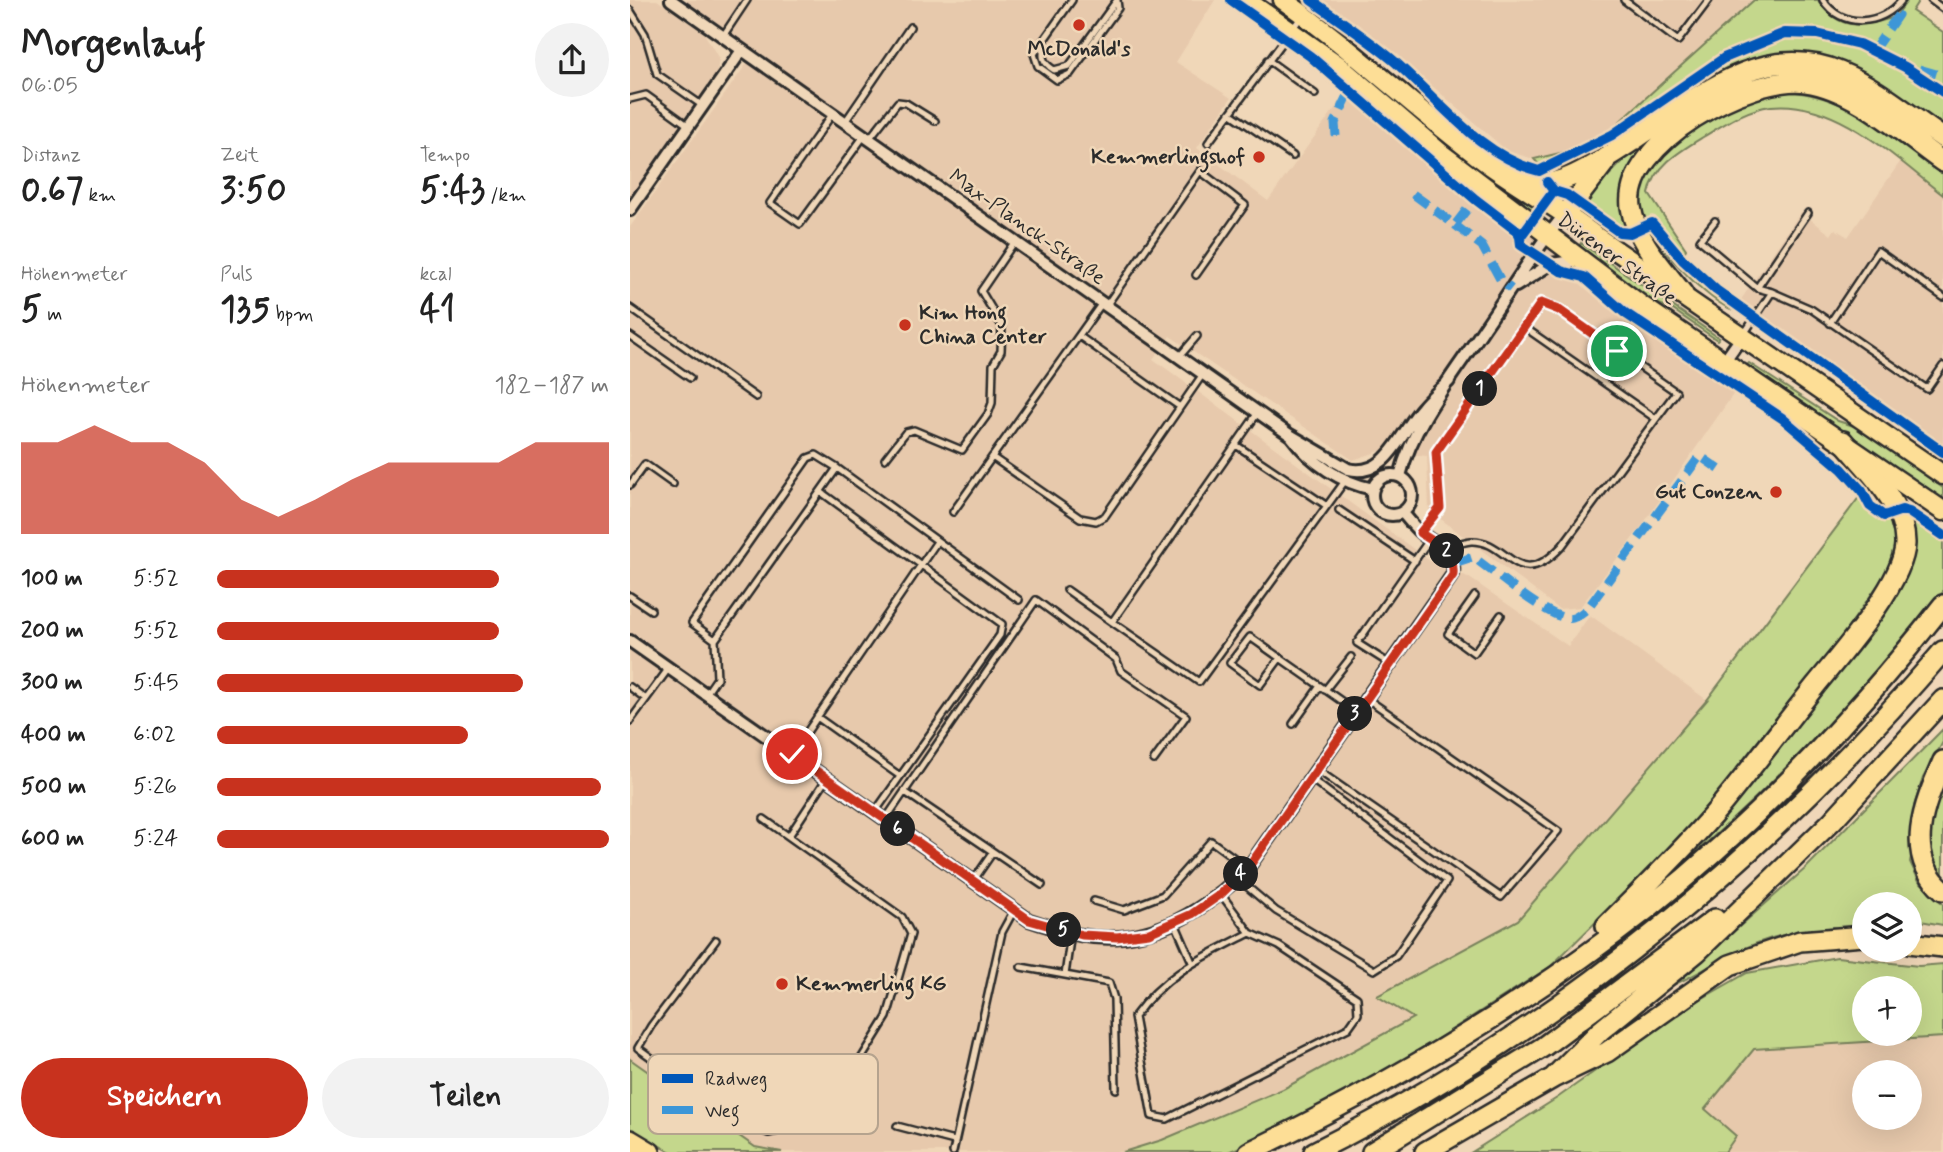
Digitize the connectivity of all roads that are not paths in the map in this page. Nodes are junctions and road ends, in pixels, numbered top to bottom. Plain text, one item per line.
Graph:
1 (671, 0) edge
2 (747, 0) edge
3 (1072, 0) edge
4 (1117, 0) edge
5 (1246, 0) edge
6 (1283, 0) edge
7 (1623, 0) edge
8 (1709, 0) edge
9 (1823, 0) edge
10 (1902, 0) edge
11 (1931, 0) edge
12 (1297, 7) edge
13 (1943, 9) edge
14 (630, 10) edge
15 (910, 27) dead end
16 (1290, 30) junction
17 (723, 36) junction
18 (1045, 37) junction
19 (742, 50) junction
20 (1268, 60) junction
21 (1315, 94) dead end
22 (630, 99) edge
23 (703, 106) junction
24 (833, 113) junction
25 (1230, 113) junction
26 (935, 121) dead end
27 (845, 122) junction
28 (689, 126) junction
29 (867, 137) junction
30 (1943, 138) edge
31 (1208, 142) dead end
32 (1293, 156) dead end
33 (1610, 156) junction
34 (1943, 162) edge
35 (1507, 175) junction
36 (630, 210) edge
37 (1566, 213) junction
38 (1808, 213) dead end
39 (1715, 221) dead end
40 (1546, 235) junction
41 (1015, 241) junction
42 (1580, 260) junction
43 (1196, 275) dead end
44 (1758, 288) junction
45 (1511, 289) junction
46 (1772, 292) junction
47 (1683, 293) junction
48 (1943, 297) edge
49 (1104, 304) junction
50 (630, 309) edge
51 (1830, 323) junction
52 (1524, 327) junction
53 (1743, 335) junction
54 (1079, 336) junction
55 (1197, 336) dead end
56 (630, 337) edge
57 (1179, 357) junction
58 (1723, 363) junction
59 (1943, 366) edge
60 (1203, 374) junction
61 (690, 378) dead end
62 (1449, 381) junction
63 (755, 397) dead end
64 (1180, 407) junction
65 (1259, 411) junction
66 (1656, 419) junction
67 (1290, 435) junction
68 (1843, 441) junction
69 (1236, 444) junction
70 (992, 457) junction
71 (885, 459) dead end
72 (837, 468) junction
73 (1943, 475) edge
74 (1399, 476) junction
75 (1345, 481) junction
76 (673, 484) dead end
77 (630, 485) edge
78 (1373, 489) junction
79 (821, 492) junction
80 (1327, 506) junction
81 (1339, 510) dead end
82 (1943, 511) edge
83 (953, 512) dead end
84 (1402, 512) junction
85 (1425, 536) junction
86 (936, 542) junction
87 (1444, 548) junction
88 (1415, 561) junction
89 (921, 564) junction
90 (1067, 590) dead end
91 (630, 596) edge
92 (1475, 596) dead end
93 (1019, 600) dead end
94 (1943, 606) edge
95 (650, 610) dead end
96 (1500, 615) dead end
97 (1112, 622) junction
98 (715, 640) junction
99 (630, 641) edge
100 (1943, 651) edge
101 (1351, 657) dead end
102 (1280, 658) junction
103 (1390, 664) junction
104 (669, 668) junction
105 (630, 687) edge
106 (1323, 688) junction
107 (706, 694) junction
108 (1366, 698) junction
109 (646, 699) junction
110 (1943, 700) edge
111 (1357, 712) junction
112 (817, 718) junction
113 (630, 721) edge
114 (1293, 724) dead end
115 (792, 754) junction
116 (1154, 760) dead end
117 (1943, 761) edge
118 (1313, 774) junction
119 (900, 776) junction
120 (827, 778) junction
121 (905, 792) junction
122 (874, 812) junction
123 (764, 819) dead end
124 (885, 820) junction
125 (789, 836) junction
126 (993, 852) junction
127 (1789, 862) junction
128 (1248, 868) junction
129 (1237, 878) junction
130 (973, 881) junction
131 (1042, 885) dead end
132 (1943, 890) edge
133 (1221, 894) junction
134 (1094, 901) dead end
135 (1014, 910) junction
136 (1175, 922) junction
137 (1071, 932) junction
138 (1250, 933) junction
139 (1852, 937) edge
140 (716, 940) dead end
141 (1922, 945) edge
142 (1943, 947) edge
143 (1192, 962) junction
144 (1021, 967) dead end
145 (1560, 970) junction
146 (1065, 975) junction
147 (864, 1054) edge
148 (648, 1055) edge
149 (1553, 1078) junction
150 (1116, 1089) dead end
151 (897, 1126) dead end
152 (630, 1140) edge
153 (954, 1141) junction
154 (650, 1152) edge
155 (953, 1152) edge
156 (1249, 1152) edge
157 (1314, 1152) edge
158 (1372, 1152) edge
159 (1425, 1152) edge

1 - 17 street, Max-Planck-Straße
2 - 17 lane
3 - 18 lane
4 - 18 lane
4 - 18 lane
5 - 16 main road, Dürener Straße
6 - 12 main road, Dürener Straße
7 - 8 lane
9 - 10 lane
11 - 13 lane
12 - 16 lane
12 - 35 main road, Dürener Straße
14 - 23 lane
15 - 27 lane
16 - 20 lane
16 - 40 main road, Dürener Straße
17 - 19 street, Max-Planck-Straße
19 - 23 street
19 - 24 street, Max-Planck-Straße
20 - 21 lane
20 - 25 lane
22 - 28 lane
23 - 28 street
24 - 27 street, Max-Planck-Straße
24 - 29 lane
25 - 31 lane
25 - 32 lane
26 - 29 lane
27 - 29 street, Max-Planck-Straße
28 - 36 street
29 - 41 street, Max-Planck-Straße
30 - 33 highway
33 - 35 highway
33 - 37 highway
34 - 47 highway
35 - 37 main road, Dürener Straße
37 - 40 street, Max-Planck-Straße
37 - 47 main road, Dürener Straße
38 - 44 lane
39 - 44 lane
40 - 42 main road, Dürener Straße
40 - 45 street, Max-Planck-Straße
41 - 49 street, Max-Planck-Straße
41 - 71 lane
42 - 45 street, Max-Planck-Straße
42 - 58 main road, Dürener Straße
43 - 49 lane
44 - 46 lane
45 - 62 street, Max-Planck-Straße
46 - 51 lane
46 - 53 lane
47 - 53 main road, Dürener Straße
48 - 51 lane
49 - 54 lane
49 - 57 street, Max-Planck-Straße
50 - 63 lane
51 - 59 lane
52 - 66 lane
52 - 66 lane
52 - 85 lane
53 - 58 street
53 - 73 main road, Dürener Straße
54 - 64 lane
54 - 70 lane
55 - 57 lane
56 - 61 lane
57 - 60 street, Max-Planck-Straße
58 - 68 main road, Dürener Straße
60 - 64 lane
60 - 65 street, Max-Planck-Straße
62 - 67 street, Max-Planck-Straße
62 - 74 street, Max-Planck-Straße
64 - 70 lane
65 - 67 street, Max-Planck-Straße
65 - 69 lane
66 - 87 lane
67 - 75 street, Max-Planck-Straße
68 - 82 main road, Dürener Straße
68 - 145 highway
69 - 80 lane
69 - 97 lane
70 - 83 lane
72 - 79 lane
72 - 86 lane
72 - 98 lane
74 - 78 street
74 - 84 street
75 - 78 street, Max-Planck-Straße
75 - 80 lane
76 - 77 lane
78 - 84 street
79 - 89 lane
79 - 98 lane
80 - 97 lane
81 - 88 lane
84 - 85 street
85 - 87 street
85 - 88 lane
86 - 89 lane
86 - 93 lane
87 - 103 street
88 - 103 lane
89 - 112 lane
89 - 119 lane
90 - 97 lane
91 - 95 lane
92 - 96 lane
94 - 145 highway
98 - 107 lane
99 - 104 street
100 - 157 highway
101 - 106 lane
102 - 102 lane
102 - 106 lane
103 - 108 street
104 - 107 street
104 - 109 lane
105 - 109 lane
106 - 111 lane
106 - 114 lane
107 - 115 street
108 - 111 street
108 - 118 lane
109 - 113 lane
110 - 127 highway
111 - 118 street
112 - 115 lane
112 - 119 lane
115 - 120 street
116 - 121 lane
117 - 132 highway
118 - 128 street
118 - 129 lane
119 - 122 lane
120 - 122 street
120 - 125 lane
121 - 124 lane
121 - 126 lane
122 - 124 street
123 - 125 lane
124 - 130 street
125 - 147 lane
126 - 130 lane
126 - 131 lane
127 - 149 highway
127 - 158 highway
128 - 129 street
128 - 134 lane
129 - 133 street
130 - 135 street
133 - 136 street
133 - 138 lane
135 - 137 street
135 - 153 lane
136 - 137 street
136 - 143 lane
137 - 146 lane
138 - 143 lane
138 - 143 lane
139 - 149 highway
140 - 148 lane
141 - 142 highway
144 - 146 lane
145 - 156 highway
146 - 150 lane
149 - 159 highway
151 - 153 lane
152 - 154 highway
153 - 155 lane

